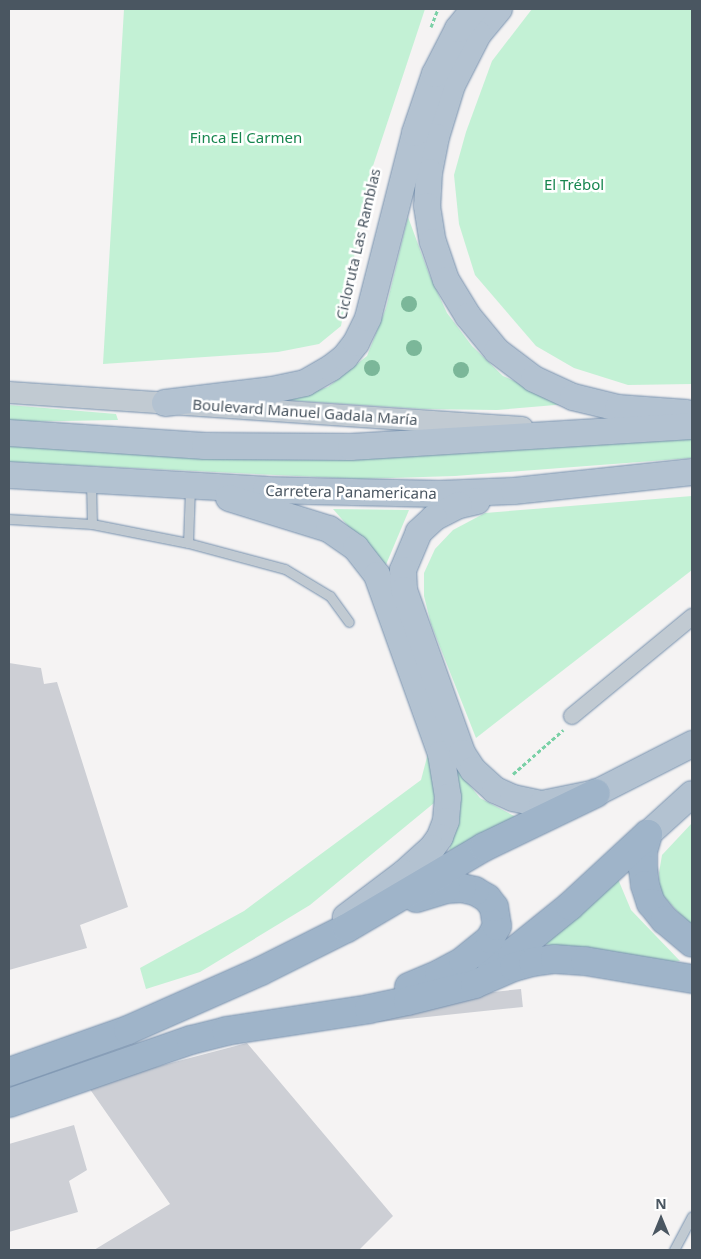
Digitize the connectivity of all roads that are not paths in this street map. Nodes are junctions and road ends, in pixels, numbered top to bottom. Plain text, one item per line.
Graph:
1 (474, 9) edge
2 (499, 9) edge
3 (9, 392) edge
4 (165, 403) junction
5 (692, 414) edge
6 (692, 426) edge
7 (602, 432) junction
8 (9, 433) edge
9 (692, 472) edge
10 (9, 475) edge
11 (91, 480) junction
12 (190, 486) junction
13 (514, 491) junction
14 (9, 520) edge
15 (92, 524) junction
16 (188, 543) junction
17 (692, 617) edge
18 (349, 622) dead end
19 (572, 716) road end
20 (692, 744) edge
21 (596, 793) junction
22 (692, 794) edge
23 (648, 834) junction
24 (347, 928) junction
25 (692, 943) edge
26 (310, 945) junction
27 (692, 980) edge
28 (408, 1001) junction
29 (332, 1014) junction
30 (9, 1072) edge
31 (9, 1103) edge
32 (692, 1216) edge
33 (674, 1250) edge

1 - 4 main road
2 - 5 main road
3 - 4 street, Boulevard Manuel Gadala María
4 - 7 street, Boulevard Manuel Gadala María
6 - 7 main road
7 - 8 main road
9 - 13 main road, Carretera Panamericana
10 - 11 main road, Carretera Panamericana
11 - 12 main road, Carretera Panamericana
11 - 15 lane
12 - 13 main road, Carretera Panamericana
12 - 16 lane
12 - 26 main road
13 - 21 main road
14 - 15 lane
15 - 16 lane
16 - 18 lane
17 - 19 street
20 - 21 main road
21 - 24 highway
22 - 23 main road
23 - 25 highway
23 - 28 highway
24 - 26 highway
24 - 29 highway
26 - 30 highway
27 - 28 highway
28 - 29 highway
29 - 31 highway
32 - 33 lane

